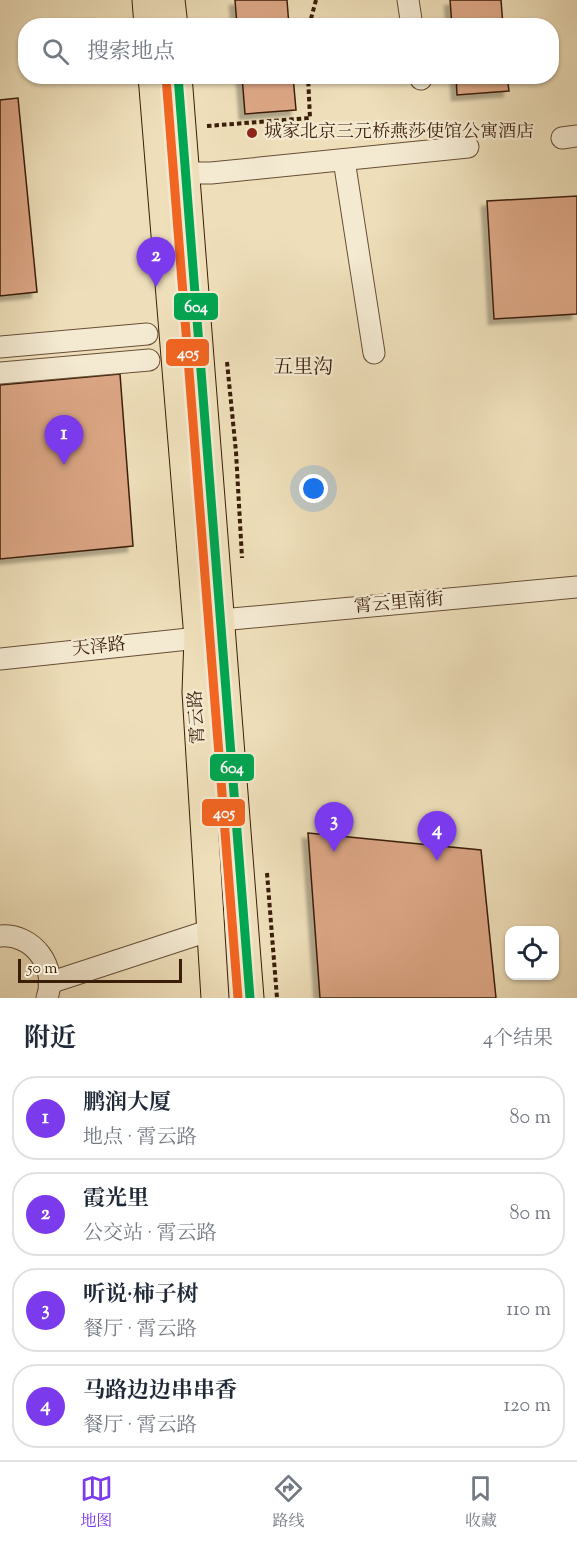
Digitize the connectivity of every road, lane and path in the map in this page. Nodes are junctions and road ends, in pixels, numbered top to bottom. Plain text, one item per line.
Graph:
1 (146, 0) edge
2 (171, 0) edge
3 (316, 0) edge
4 (408, 0) edge
5 (147, 18) edge
6 (173, 18) edge
7 (311, 18) edge
8 (411, 18) edge
9 (153, 84) edge
10 (179, 84) edge
11 (308, 84) edge
12 (207, 126) dead end
13 (468, 147) dead end
14 (344, 160) junction
15 (186, 173) junction
16 (147, 334) dead end
17 (0, 347) edge
18 (374, 352) dead end
19 (149, 360) dead end
20 (0, 373) edge
21 (577, 587) edge
22 (221, 620) junction
23 (198, 638) junction
24 (0, 659) edge
25 (211, 930) junction
26 (0, 936) edge
27 (48, 991) edge
28 (215, 998) edge
29 (250, 998) edge

1 - 5 main road
2 - 6 main road
3 - 7 path
4 - 8 street
9 - 23 main road, 霄云路
10 - 15 main road, 霄云路
11 - 12 path
13 - 14 street
14 - 15 street
14 - 18 street
15 - 22 main road, 霄云路
16 - 17 street
19 - 20 street
21 - 22 street, 霄云里南街
22 - 23 street
22 - 29 main road, 霄云路
23 - 24 street, 天泽路
23 - 25 main road, 霄云路
25 - 27 street
25 - 28 main road, 霄云路
26 - 27 street

